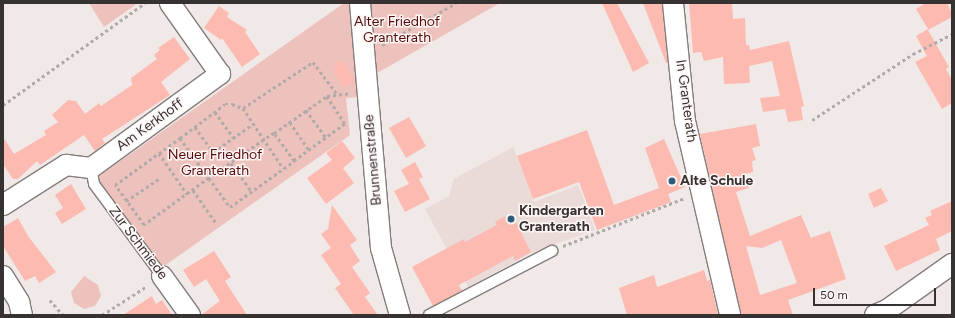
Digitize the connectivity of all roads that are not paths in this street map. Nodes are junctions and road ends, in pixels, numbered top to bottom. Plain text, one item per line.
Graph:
1 (170, 3) edge
2 (360, 3) edge
3 (673, 3) edge
4 (91, 168) junction
5 (3, 205) edge
6 (552, 251) road end
7 (952, 264) edge
8 (3, 276) edge
9 (162, 276) joint
10 (22, 315) edge
11 (190, 315) edge
12 (400, 315) edge
13 (429, 315) edge
14 (730, 315) edge
15 (875, 315) edge

1 - 4 street, Am Kerkhoff
2 - 12 street, Brunnenstraße
3 - 14 street, In Granterath
4 - 5 street
4 - 9 lane, Zur Schmiede
6 - 13 lane
7 - 15 street
8 - 10 street
9 - 11 street, Zur Schmiede

